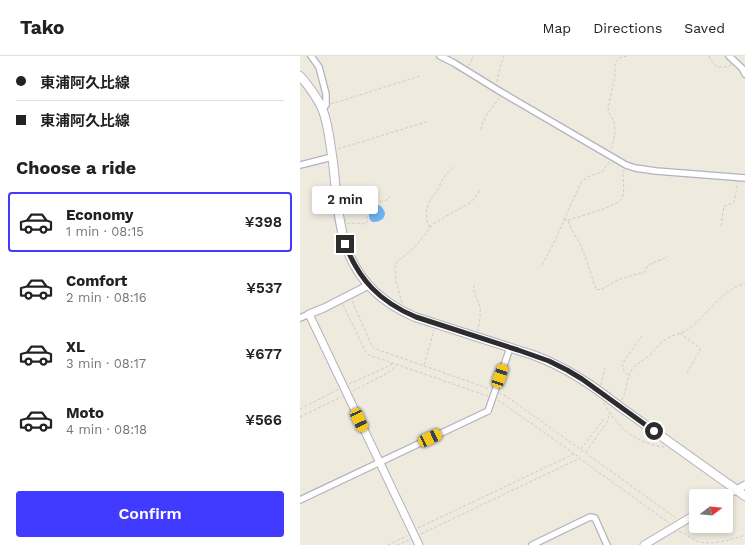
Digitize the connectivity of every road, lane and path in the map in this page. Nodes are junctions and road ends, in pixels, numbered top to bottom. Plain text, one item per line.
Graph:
1 (311, 56) edge
2 (440, 56) edge
3 (473, 56) edge
4 (504, 56) edge
5 (627, 56) edge
6 (709, 56) edge
7 (729, 56) edge
8 (737, 63) junction
9 (466, 65) dead end
10 (743, 68) edge
11 (745, 74) edge
12 (300, 76) edge
13 (420, 76) dead end
14 (499, 91) junction
15 (324, 107) junction
16 (429, 121) dead end
17 (481, 130) dead end
18 (332, 154) junction
19 (610, 156) junction
20 (300, 165) edge
21 (627, 165) junction
22 (455, 166) dead end
23 (738, 177) junction
24 (745, 178) edge
25 (480, 190) dead end
26 (390, 196) dead end
27 (564, 220) junction
28 (568, 220) junction
29 (341, 225) junction
30 (721, 226) dead end
31 (431, 228) junction
32 (668, 256) dead end
33 (542, 265) dead end
34 (745, 284) edge
35 (368, 285) junction
36 (474, 285) dead end
37 (349, 296) junction
38 (340, 300) junction
39 (400, 310) junction
40 (309, 314) junction
41 (300, 318) edge
42 (436, 324) junction
43 (680, 333) junction
44 (642, 336) dead end
45 (477, 337) junction
46 (510, 348) junction
47 (424, 365) junction
48 (605, 368) dead end
49 (686, 374) dead end
50 (629, 376) junction
51 (598, 390) junction
52 (495, 391) junction
53 (492, 398) junction
54 (604, 402) dead end
55 (619, 406) junction
56 (610, 413) junction
57 (604, 419) dead end
58 (671, 443) junction
59 (581, 450) junction
60 (586, 453) junction
61 (574, 454) junction
62 (579, 458) junction
63 (379, 462) junction
64 (745, 485) edge
65 (736, 490) junction
66 (733, 492) edge
67 (745, 496) edge
68 (300, 500) edge
69 (689, 518) edge
70 (678, 524) junction
71 (414, 534) junction
72 (745, 535) edge
73 (388, 545) edge
74 (396, 545) edge
75 (419, 545) edge
76 (532, 545) edge
77 (607, 545) edge
78 (644, 545) edge

1 - 15 street
2 - 14 street
3 - 9 path
4 - 14 path
5 - 19 path
6 - 8 path
7 - 8 street
8 - 10 street
10 - 11 street
12 - 15 main road
13 - 15 path
14 - 17 path
14 - 19 street
15 - 18 main road
16 - 18 path
18 - 20 street
18 - 29 main road
19 - 21 street
19 - 27 path
21 - 23 street
21 - 28 path
22 - 31 path
23 - 24 street
23 - 30 path
25 - 31 path
26 - 29 path
27 - 28 path
27 - 33 path
28 - 32 path
29 - 35 main road
31 - 39 path
34 - 43 path
35 - 37 street
35 - 39 main road
36 - 45 path
37 - 38 street
37 - 47 path
38 - 40 street
38 - 53 path
39 - 42 main road
40 - 41 street
40 - 63 street
42 - 45 main road
42 - 47 path
43 - 49 path
43 - 50 path
44 - 50 path
45 - 46 main road
46 - 51 main road
46 - 52 street
47 - 52 path
48 - 51 path
50 - 55 path
51 - 55 main road
52 - 53 street
52 - 59 path
53 - 61 path
53 - 63 street
54 - 56 path
55 - 58 main road
56 - 58 path
56 - 60 path
57 - 59 path
58 - 65 main road
59 - 60 path
60 - 70 path
61 - 62 path
61 - 71 path
62 - 70 path
62 - 71 path
63 - 68 street
63 - 71 street
64 - 65 street
65 - 66 street
65 - 67 main road
69 - 70 street
70 - 72 path
70 - 78 street
71 - 73 path
71 - 74 path
71 - 75 street
76 - 77 street

